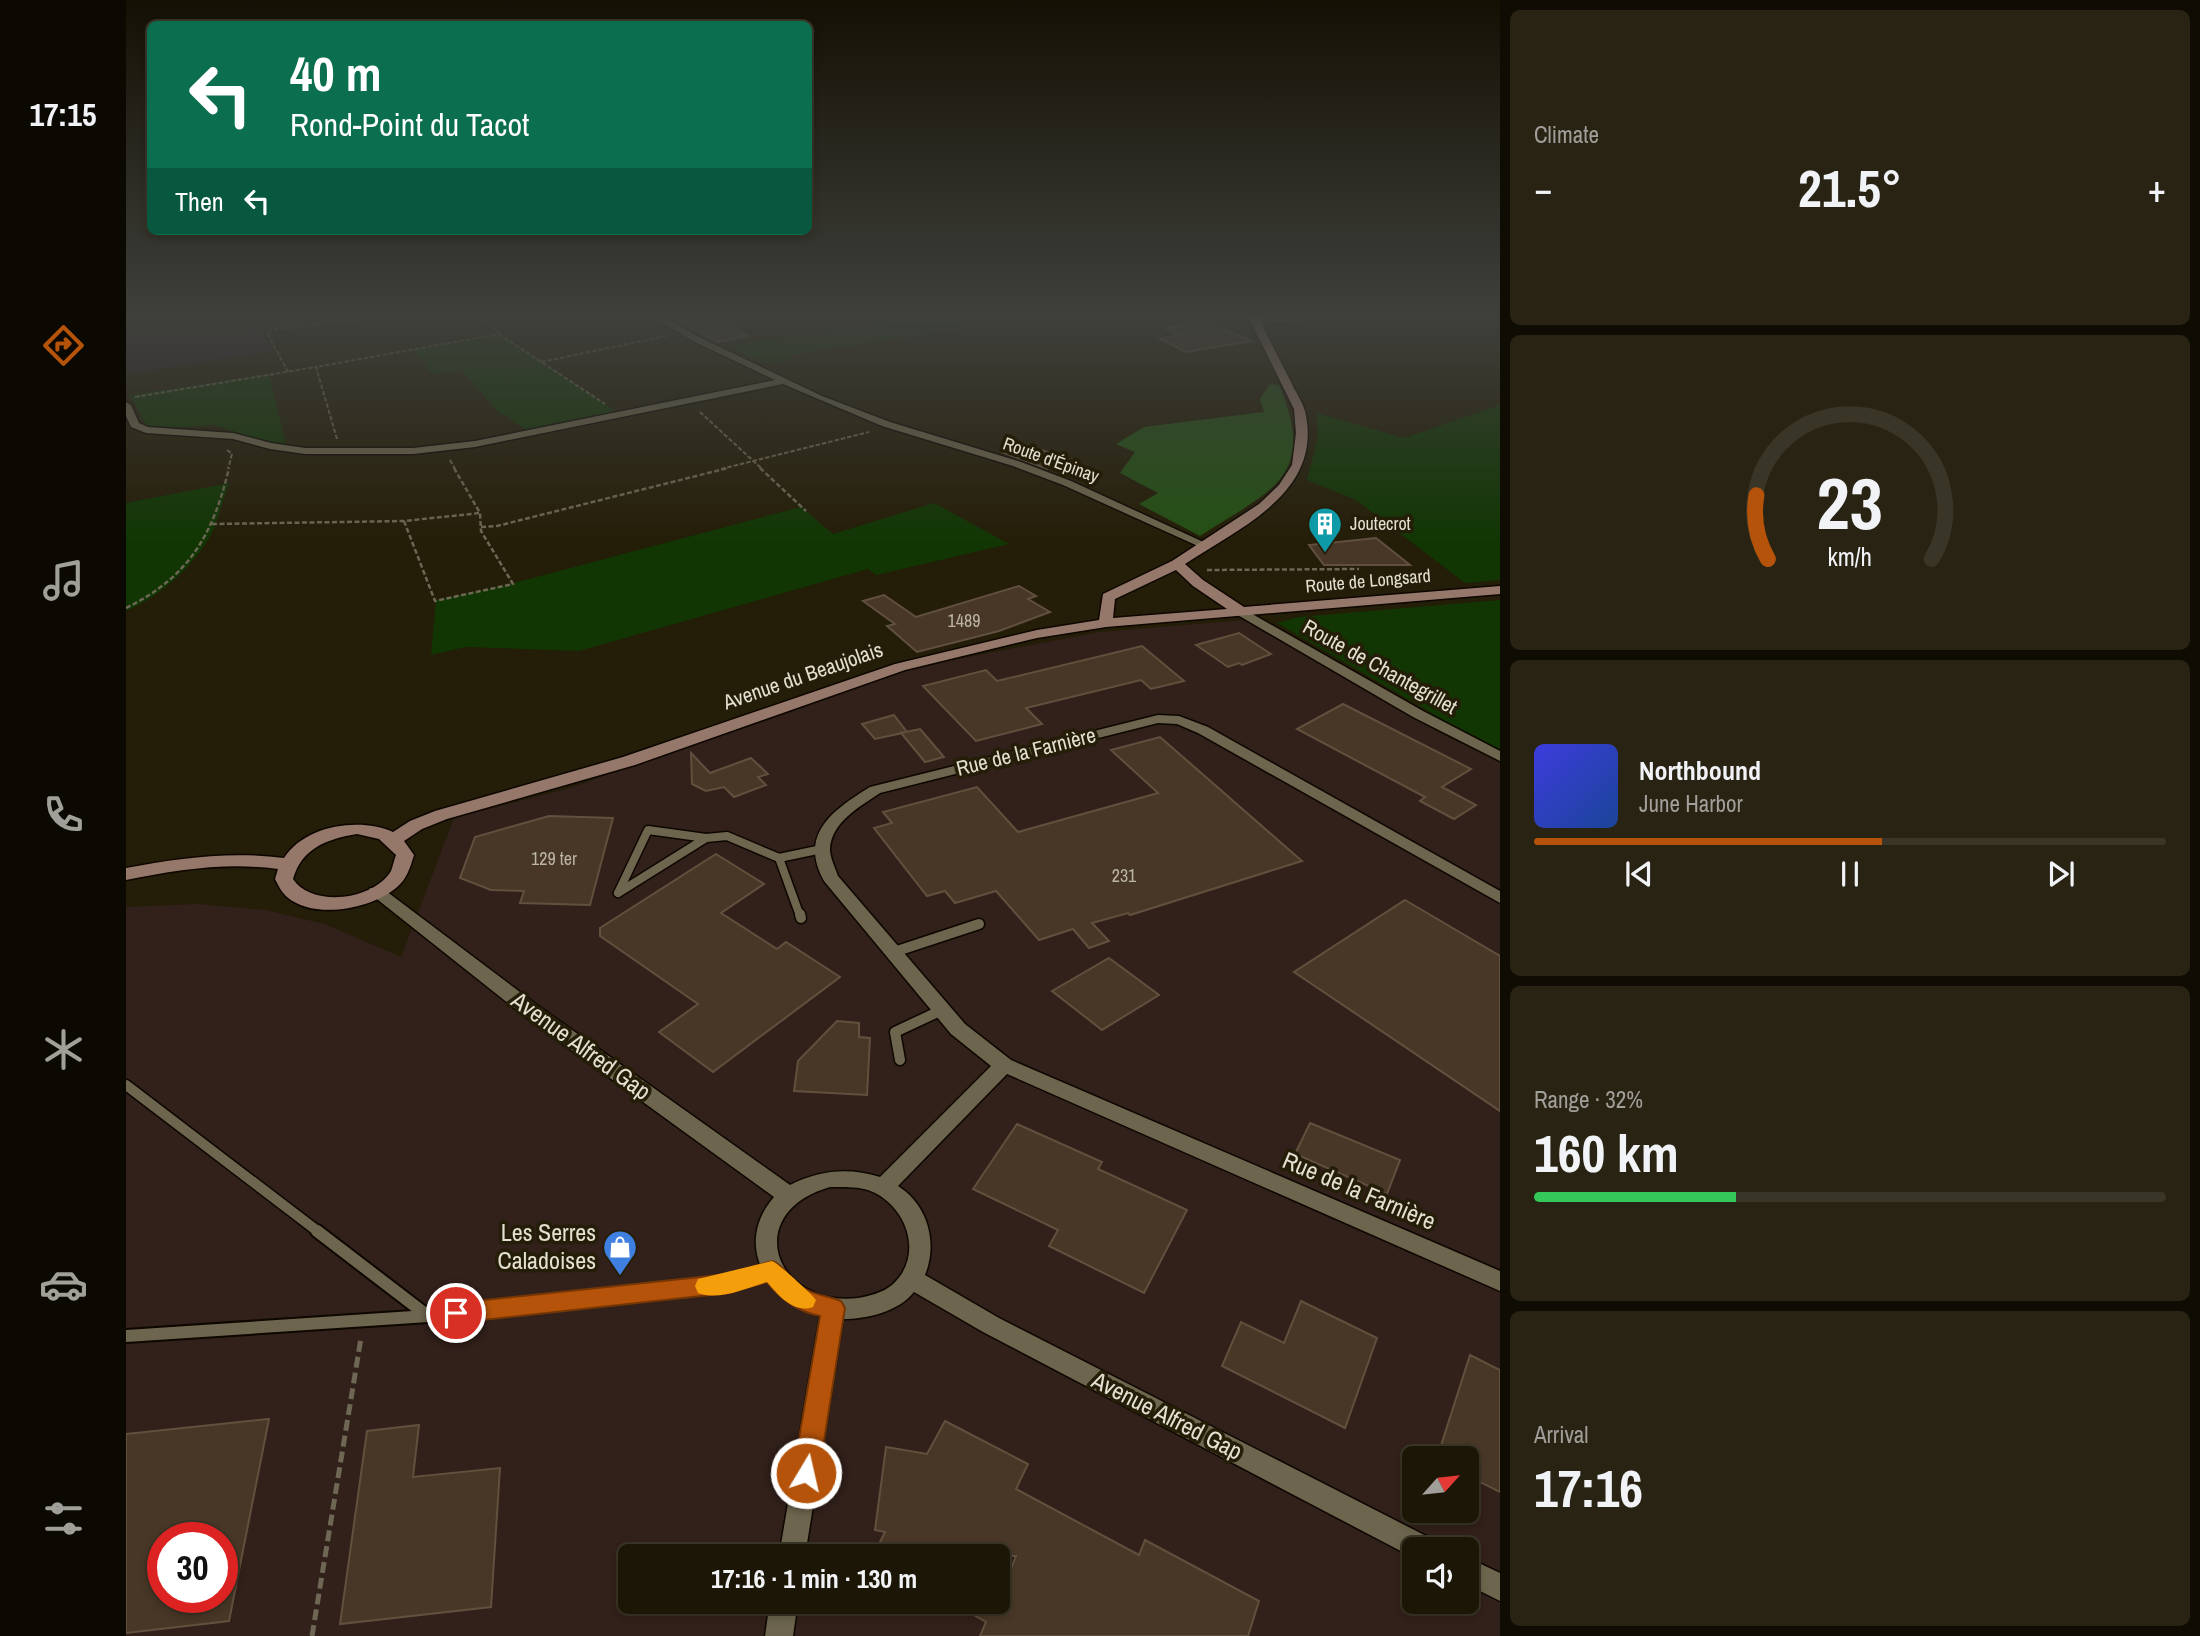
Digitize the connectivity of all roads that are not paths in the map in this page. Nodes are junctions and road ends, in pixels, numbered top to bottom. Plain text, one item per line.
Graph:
1 (740, 390) edge
2 (807, 390) edge
3 (1290, 390) edge
4 (126, 405) edge
5 (1204, 545) junction
6 (1180, 567) junction
7 (1500, 590) edge
8 (1240, 611) junction
9 (1106, 623) junction
10 (1500, 757) edge
11 (706, 838) junction
12 (395, 839) junction
13 (822, 849) junction
14 (779, 858) junction
15 (287, 864) junction
16 (126, 874) edge
17 (376, 892) junction
18 (1500, 898) edge
19 (801, 918) dead end
20 (979, 924) dead end
21 (894, 952) junction
22 (942, 1010) junction
23 (900, 1060) dead end
24 (1003, 1065) junction
25 (126, 1084) edge
26 (883, 1188) junction
27 (789, 1196) junction
28 (772, 1270) junction
29 (912, 1279) junction
30 (1500, 1281) edge
31 (833, 1308) junction
32 (428, 1316) junction
33 (126, 1336) edge
34 (1402, 1537) edge
35 (794, 1544) edge
36 (1479, 1576) edge
37 (1500, 1587) edge
38 (783, 1614) edge
39 (779, 1636) edge

1 - 4 street
2 - 5 street, Route d'Épinay
3 - 5 main road
5 - 6 main road
6 - 8 main road
6 - 9 main road
7 - 8 main road, Route de Longsard
8 - 9 main road, Avenue du Beaujolais
8 - 10 street, Route de Chantegrillet
9 - 12 main road, Avenue du Beaujolais
11 - 11 lane
11 - 14 lane
12 - 15 main road
12 - 17 main road
13 - 14 lane
13 - 18 street, Rue de la Farnière
13 - 21 street, Rue de la Farnière
14 - 19 lane
15 - 16 main road
15 - 17 main road
17 - 27 street, Avenue Alfred Gap
20 - 21 lane
21 - 22 street, Rue de la Farnière
22 - 23 lane
22 - 24 street, Rue de la Farnière
24 - 26 street
24 - 30 street, Rue de la Farnière
25 - 32 lane
26 - 27 street
26 - 29 street
27 - 28 street
28 - 31 street
28 - 32 lane
29 - 31 street
29 - 34 street, Avenue Alfred Gap
31 - 35 street
32 - 33 lane
36 - 37 street
38 - 39 street

